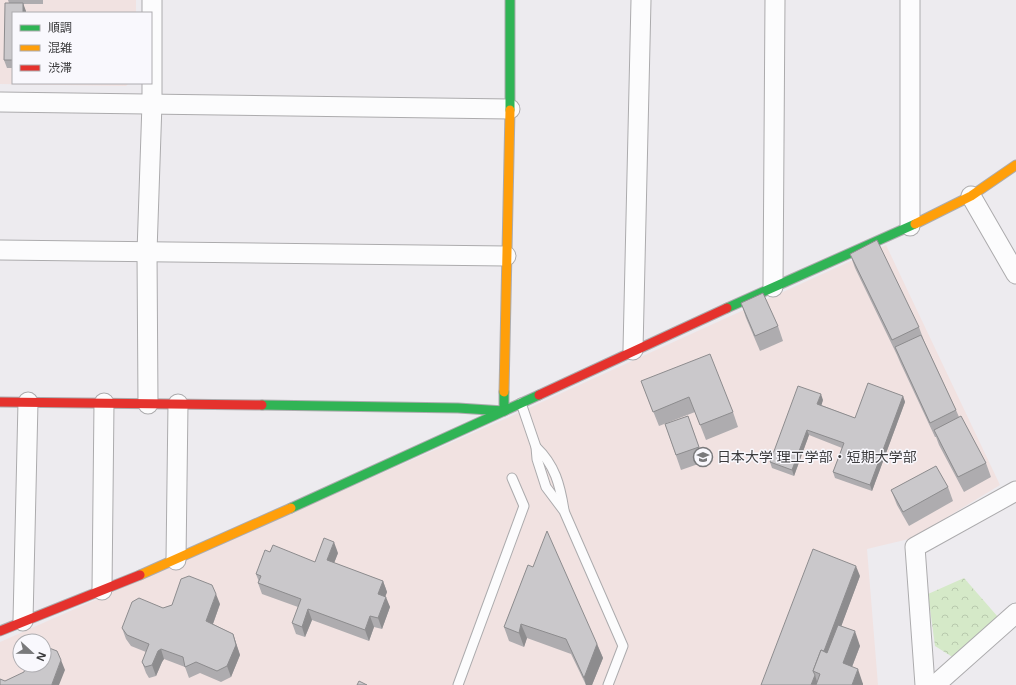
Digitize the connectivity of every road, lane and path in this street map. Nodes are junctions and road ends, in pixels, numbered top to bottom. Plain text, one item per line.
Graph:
1 (152, 0) edge
2 (510, 0) edge
3 (640, 0) edge
4 (775, 0) edge
5 (910, 0) edge
6 (0, 102) edge
7 (152, 103) junction
8 (510, 109) junction
9 (1016, 165) edge
10 (972, 196) junction
11 (910, 226) junction
12 (0, 250) edge
13 (147, 252) junction
14 (506, 256) junction
15 (1016, 274) edge
16 (773, 287) junction
17 (633, 350) junction
18 (0, 402) edge
19 (28, 402) junction
20 (521, 403) junction
21 (104, 404) junction
22 (148, 404) junction
23 (178, 404) junction
24 (504, 411) junction
25 (536, 447) junction
26 (512, 478) dead end
27 (1016, 491) edge
28 (564, 511) junction
29 (176, 560) junction
30 (102, 590) junction
31 (1016, 613) edge
32 (23, 621) junction
33 (0, 631) edge
34 (458, 685) edge
35 (608, 685) edge
36 (925, 685) edge
37 (935, 685) edge

1 - 7 street
2 - 8 street
3 - 17 street
4 - 16 street
5 - 11 street
6 - 7 street
7 - 8 street
7 - 13 street
8 - 14 street
9 - 10 street
10 - 11 street
10 - 15 street
11 - 16 street
12 - 13 street
13 - 14 street
13 - 22 street
14 - 24 street
16 - 17 street
17 - 20 street
18 - 19 street
19 - 21 street
19 - 32 street
20 - 24 street
20 - 25 lane
21 - 22 street
21 - 30 street
22 - 23 street
23 - 24 street
23 - 29 street
24 - 29 street
25 - 28 lane
25 - 28 lane
26 - 34 lane
27 - 36 street
28 - 35 lane
29 - 30 street
30 - 32 street
31 - 37 street
32 - 33 street

